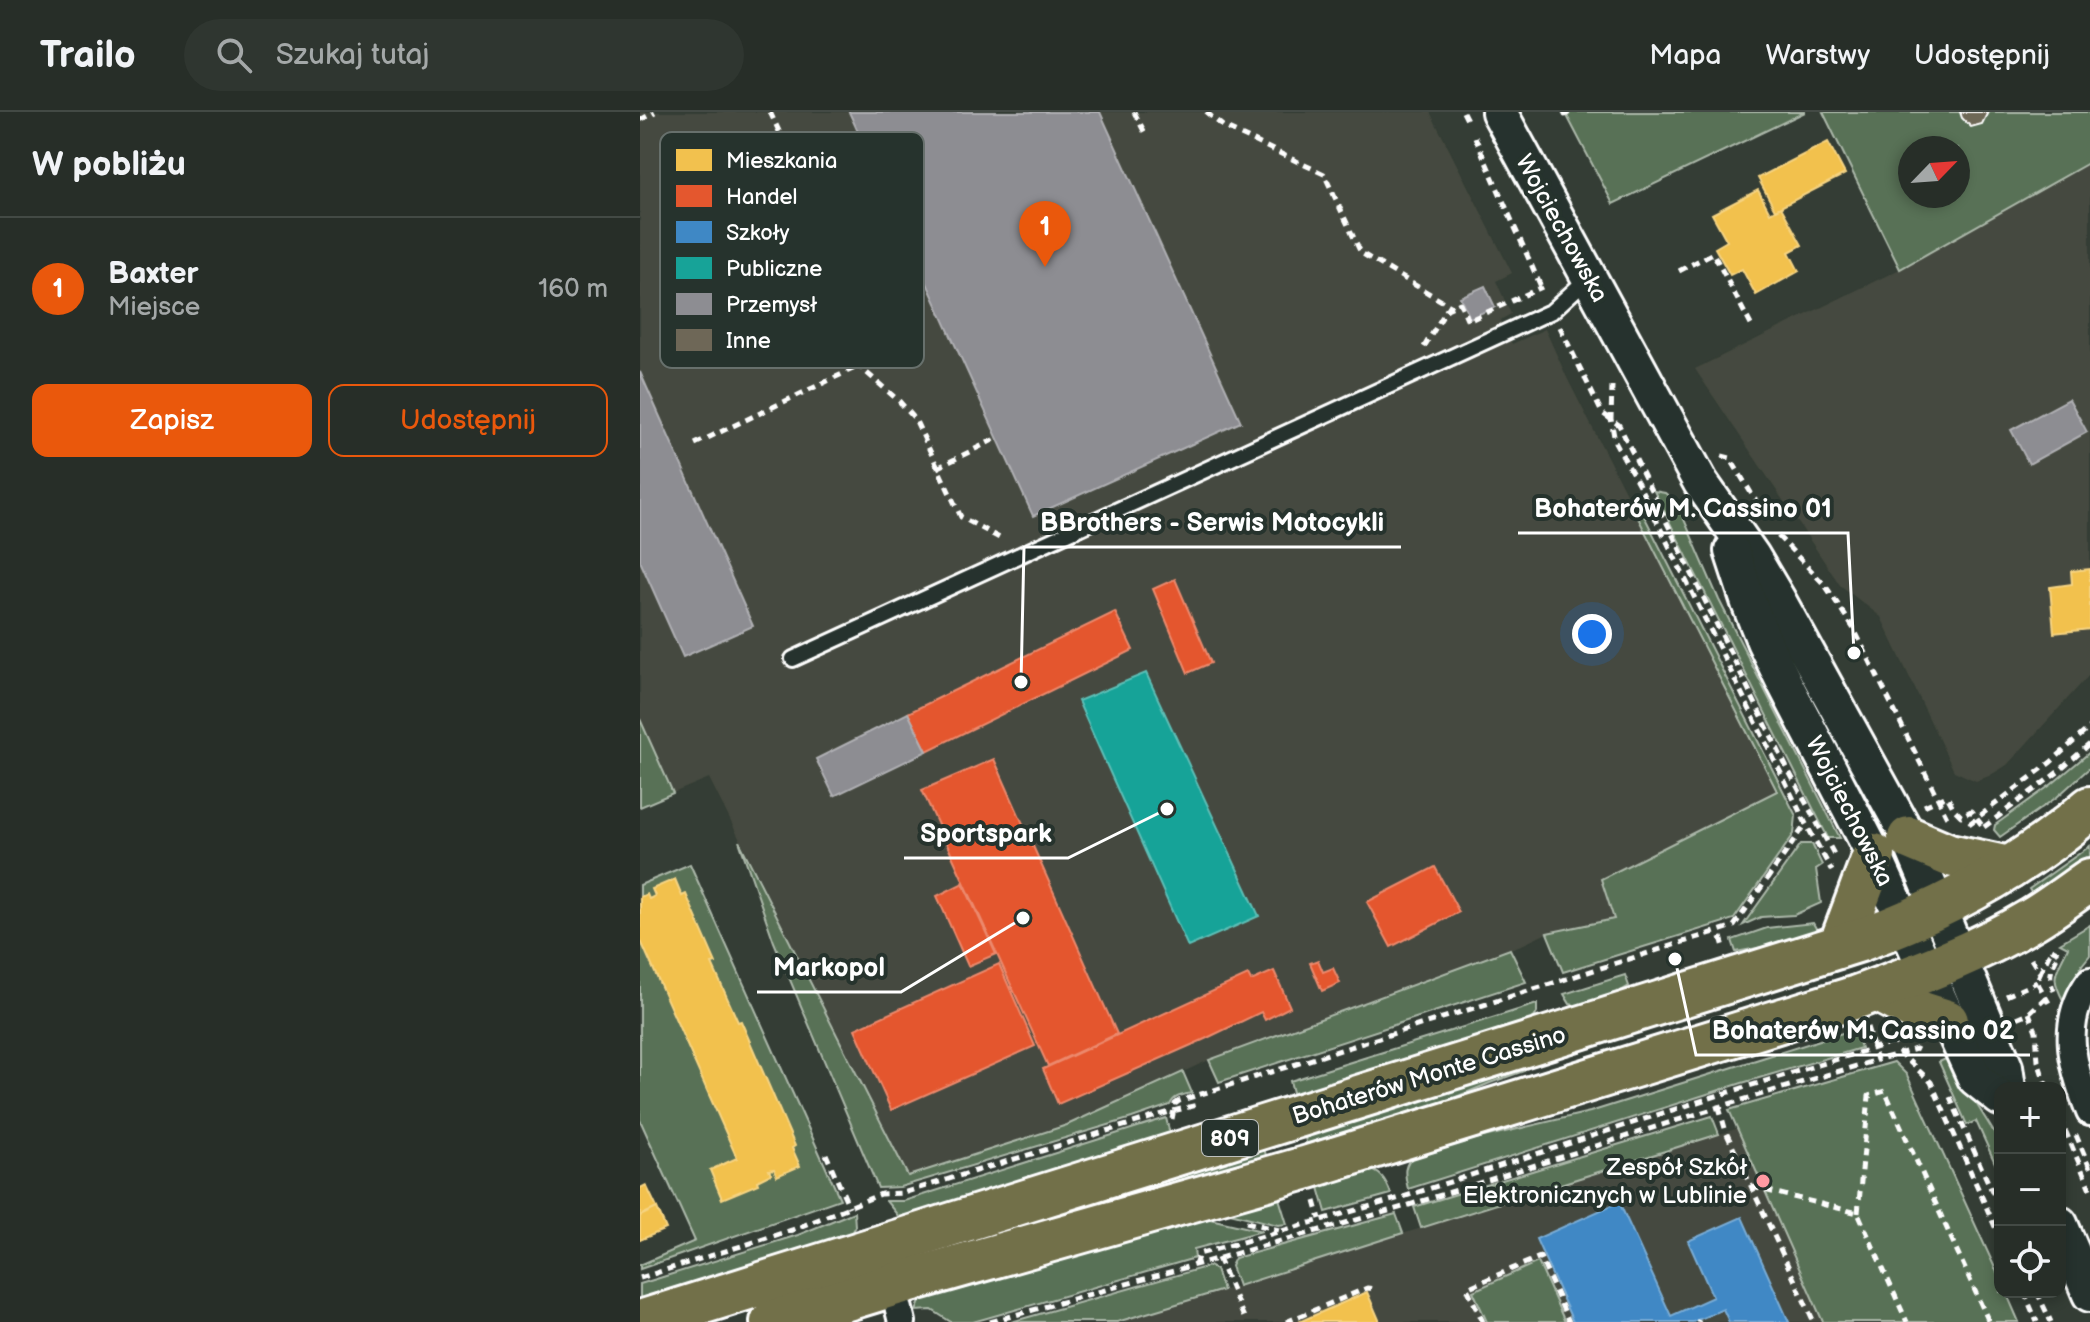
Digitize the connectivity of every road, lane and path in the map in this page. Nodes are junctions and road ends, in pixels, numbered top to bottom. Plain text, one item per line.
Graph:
1 (655, 112) edge
2 (770, 112) edge
3 (1134, 112) edge
4 (1206, 112) edge
5 (1463, 112) edge
6 (1499, 112) edge
7 (1564, 112) edge
8 (1570, 112) edge
9 (640, 120) edge
10 (779, 132) edge
11 (1145, 133) dead end
12 (1679, 271) dead end
13 (1589, 278) junction
14 (1542, 287) junction
15 (1452, 307) junction
16 (1552, 311) junction
17 (1751, 325) dead end
18 (1422, 351) dead end
19 (855, 368) edge
20 (861, 368) edge
21 (1612, 377) dead end
22 (1611, 419) junction
23 (997, 438) dead end
24 (695, 444) dead end
25 (1730, 458) dead end
26 (937, 468) junction
27 (1770, 523) dead end
28 (1778, 536) dead end
29 (1005, 542) dead end
30 (793, 659) dead end
31 (2090, 727) edge
32 (2090, 744) edge
33 (1940, 799) junction
34 (2090, 808) edge
35 (1947, 816) dead end
36 (1977, 818) junction
37 (1806, 824) junction
38 (1983, 827) junction
39 (1960, 829) dead end
40 (1883, 840) junction
41 (2000, 853) junction
42 (1835, 875) dead end
43 (2090, 880) edge
44 (1922, 913) junction
45 (2048, 941) dead end
46 (1840, 946) junction
47 (2025, 950) dead end
48 (1943, 964) junction
49 (2090, 981) edge
50 (2009, 995) dead end
51 (1872, 1008) junction
52 (2029, 1013) junction
53 (2015, 1019) dead end
54 (1938, 1038) junction
55 (1873, 1050) junction
56 (1901, 1054) junction
57 (1877, 1060) junction
58 (2007, 1082) edge
59 (2045, 1082) edge
60 (1946, 1089) dead end
61 (1994, 1093) edge
62 (1197, 1105) dead end
63 (1719, 1107) junction
64 (1173, 1111) junction
65 (2090, 1112) edge
66 (2066, 1132) edge
67 (826, 1154) dead end
68 (1174, 1156) junction
69 (1751, 1186) junction
70 (2090, 1189) edge
71 (1994, 1196) edge
72 (849, 1207) junction
73 (1858, 1213) junction
74 (1995, 1226) edge
75 (2061, 1226) edge
76 (1218, 1258) junction
77 (1195, 1265) junction
78 (640, 1278) edge
79 (1375, 1289) dead end
80 (2090, 1294) edge
81 (2027, 1298) edge
82 (2040, 1298) edge
83 (898, 1303) edge
84 (640, 1322) edge
85 (772, 1322) edge
86 (990, 1322) edge
87 (1247, 1322) edge
88 (1286, 1322) edge
89 (1483, 1322) edge
90 (1569, 1322) edge
91 (1814, 1322) edge
92 (1907, 1322) edge
93 (1989, 1322) edge
94 (2037, 1322) edge
95 (2051, 1322) edge

1 - 9 path
2 - 10 path
3 - 11 path
4 - 15 path
5 - 14 path
6 - 13 street, Wojciechowska
7 - 8 path
12 - 17 path
13 - 16 lane
13 - 40 street, Wojciechowska
14 - 15 path
14 - 16 path
15 - 18 path
16 - 22 path
16 - 30 lane
19 - 24 path
20 - 26 path
21 - 22 path
22 - 37 path
22 - 40 path
23 - 26 path
25 - 27 path
26 - 29 path
28 - 33 path
31 - 36 path
32 - 38 path
33 - 35 path
33 - 36 path
33 - 40 path
34 - 41 main road, 809
36 - 38 path
36 - 39 path
37 - 42 path
37 - 64 path
38 - 41 path
40 - 41 main road
40 - 44 street, Wojciechowska
40 - 46 main road
41 - 44 main road, 809
43 - 48 main road, 809
44 - 46 main road, Bohaterów Monte Cassino / 809
44 - 48 street, Wojciechowska
45 - 52 path
46 - 68 main road, Bohaterów Monte Cassino / 809
47 - 50 path
48 - 51 main road, 809
48 - 54 street, Wojciechowska
48 - 58 street, Wojciechowska
49 - 65 street
51 - 54 main road
51 - 55 path
51 - 83 main road, 809
52 - 53 path
52 - 59 path
54 - 56 path
54 - 61 street, Wojciechowska
55 - 56 path
55 - 57 path
55 - 77 path
56 - 57 path
56 - 74 path
57 - 63 path
60 - 71 path
62 - 64 path
63 - 69 path
63 - 76 path
64 - 68 path
64 - 72 path
66 - 70 path
67 - 72 path
68 - 84 main road, Bohaterów Monte Cassino / 809
69 - 73 path
69 - 91 path
72 - 78 path
73 - 92 path
73 - 93 path
75 - 80 street
76 - 77 path
76 - 87 path
77 - 86 path
79 - 88 path
81 - 94 path
82 - 95 path
83 - 85 main road, 809
89 - 90 path

